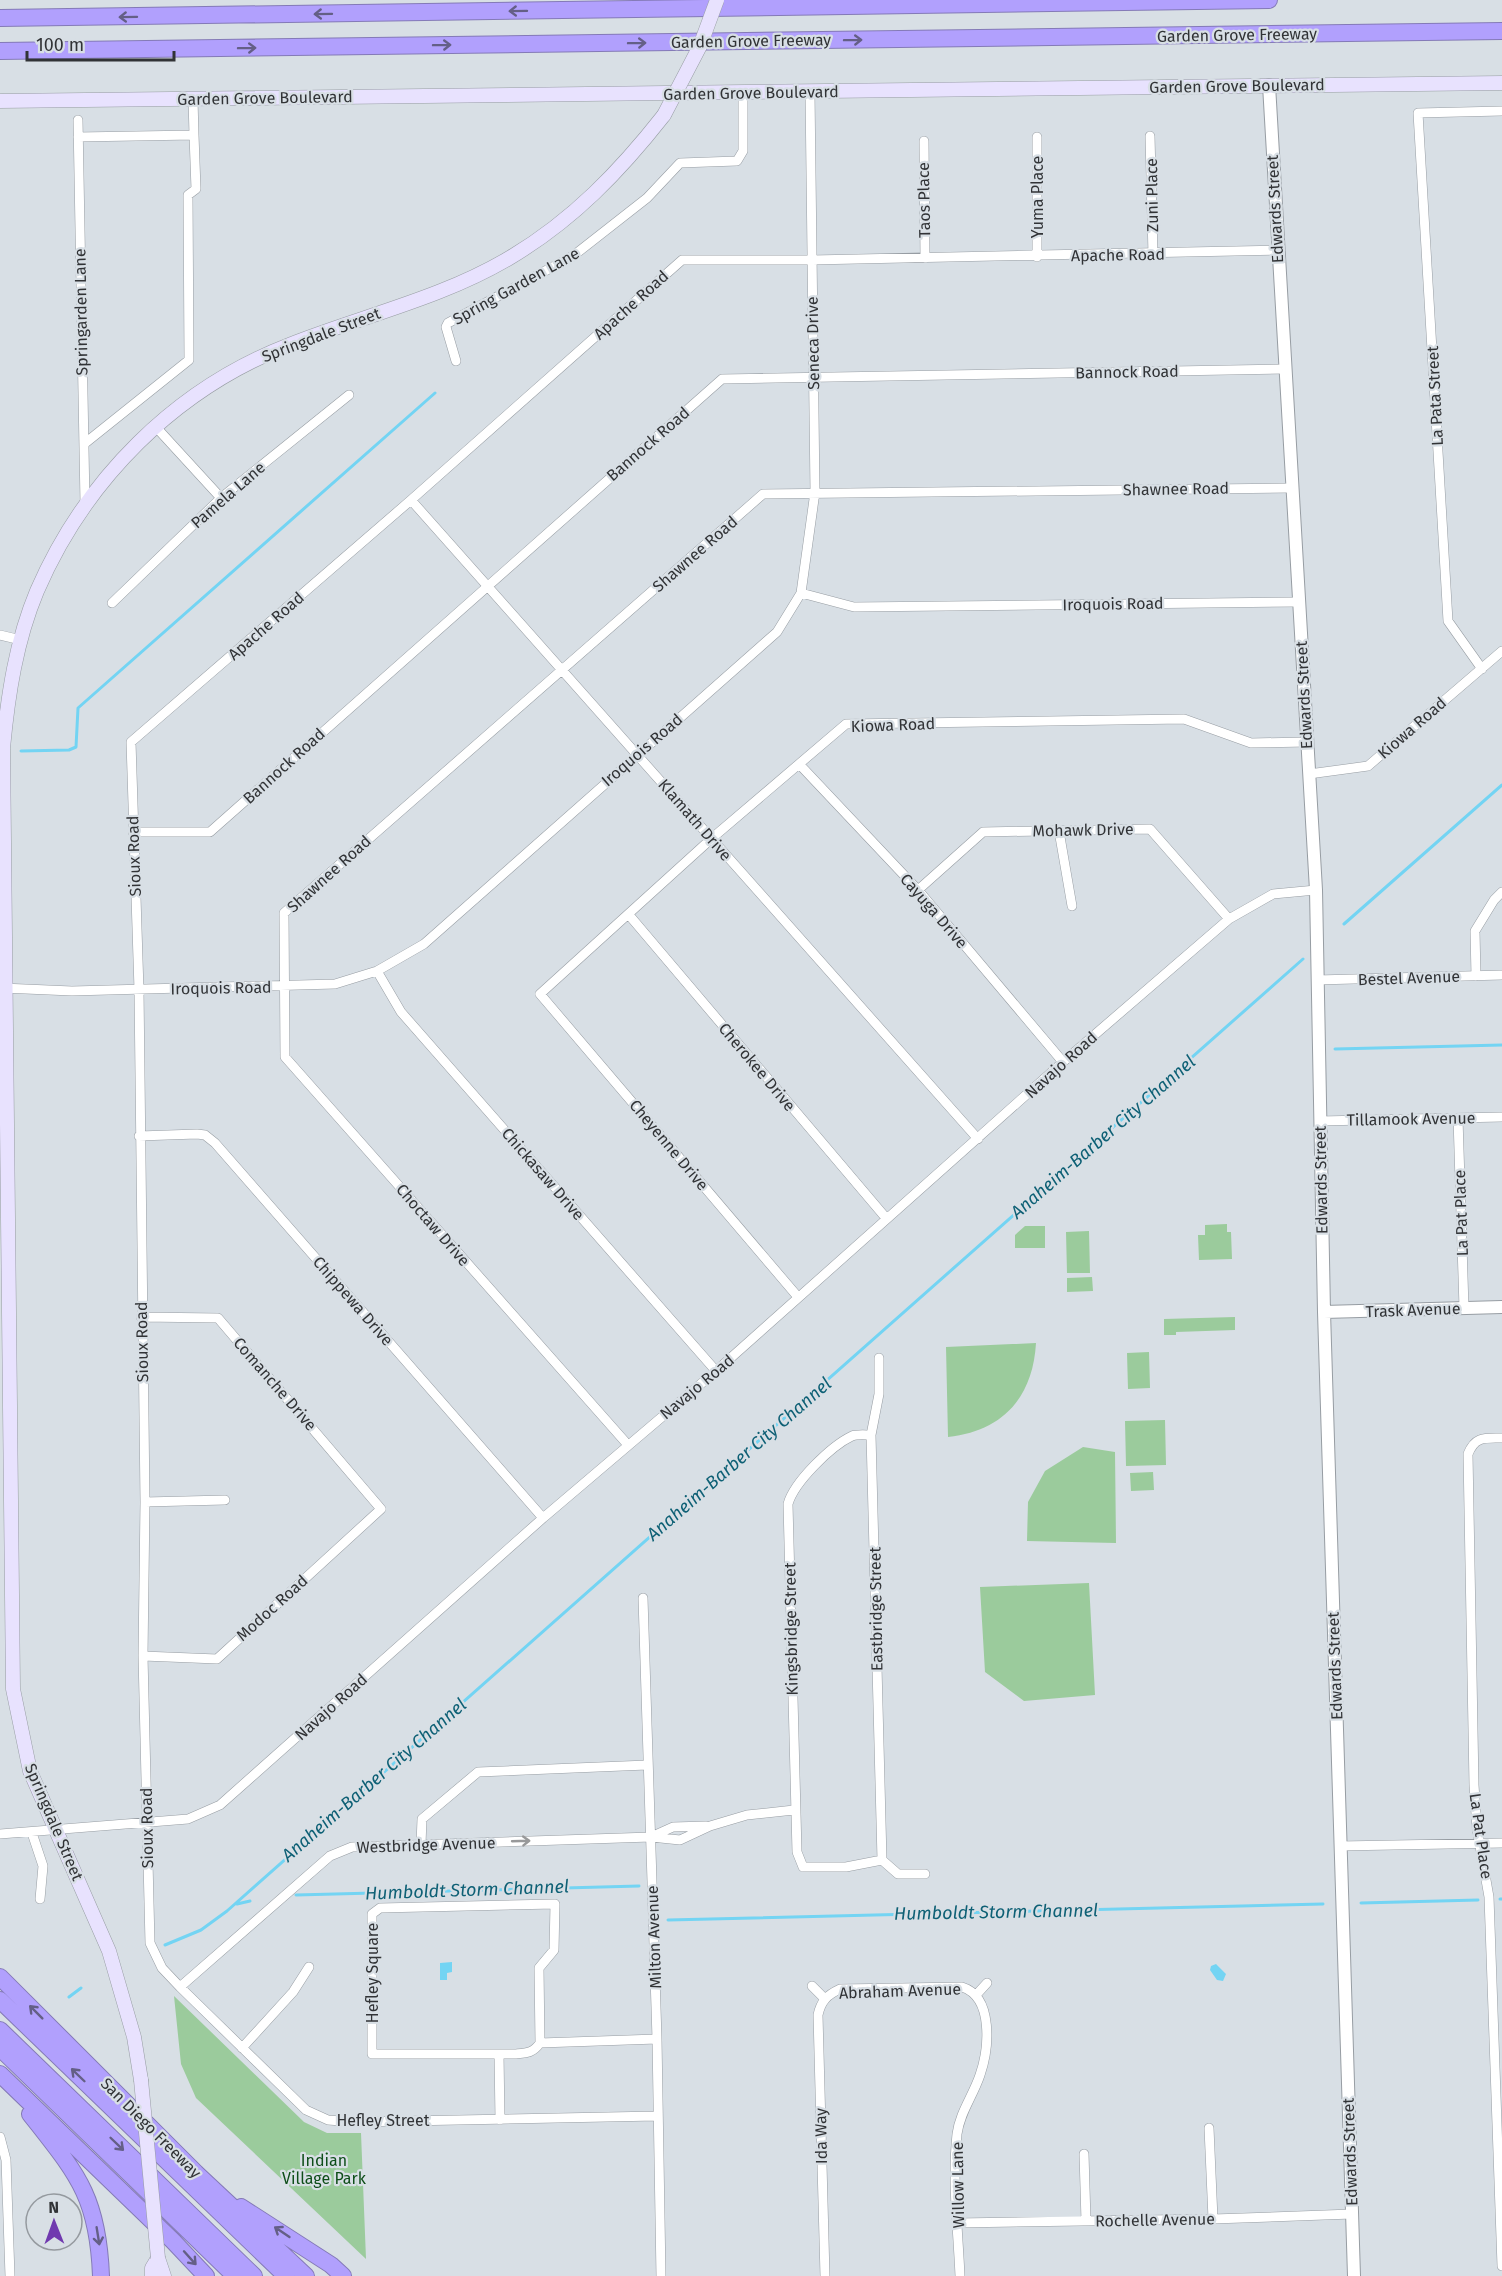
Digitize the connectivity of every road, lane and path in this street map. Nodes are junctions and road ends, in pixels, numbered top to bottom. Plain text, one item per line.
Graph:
1 (717, 0) edge
2 (1269, 0) edge
3 (0, 18) edge
4 (1502, 31) edge
5 (0, 51) edge
6 (1502, 83) edge
7 (1269, 85) junction
8 (743, 93) junction
9 (810, 93) junction
10 (193, 99) junction
11 (0, 101) edge
12 (1502, 111) edge
13 (78, 120) dead end
14 (194, 135) junction
15 (1150, 136) dead end
16 (78, 137) junction
17 (1037, 137) dead end
18 (924, 141) dead end
19 (1278, 250) junction
20 (1153, 255) junction
21 (1037, 256) junction
22 (925, 258) junction
23 (812, 260) junction
24 (456, 361) dead end
25 (1285, 369) junction
26 (813, 377) junction
27 (349, 395) dead end
28 (155, 426) junction
29 (84, 444) junction
30 (1292, 488) junction
31 (815, 492) junction
32 (222, 498) junction
33 (411, 500) junction
34 (85, 503) junction
35 (487, 585) junction
36 (801, 593) junction
37 (1299, 602) junction
38 (112, 603) dead end
39 (0, 635) edge
40 (21, 640) junction
41 (1502, 651) edge
42 (1482, 669) junction
43 (561, 670) junction
44 (131, 742) joint
45 (1307, 742) junction
46 (637, 753) junction
47 (800, 765) junction
48 (1309, 774) junction
49 (1059, 831) junction
50 (132, 832) junction
51 (711, 839) junction
52 (918, 890) junction
53 (1316, 890) junction
54 (1502, 892) edge
55 (1072, 906) dead end
56 (628, 915) junction
57 (1229, 919) junction
58 (377, 971) junction
59 (1502, 975) edge
60 (1476, 976) junction
61 (1317, 980) junction
62 (285, 987) junction
63 (2, 988) edge
64 (139, 990) junction
65 (540, 994) joint
66 (1063, 1062) junction
67 (1502, 1117) edge
68 (1458, 1118) junction
69 (1320, 1121) junction
70 (139, 1136) junction
71 (978, 1139) junction
72 (886, 1218) junction
73 (798, 1297) junction
74 (1502, 1307) edge
75 (1464, 1308) junction
76 (1324, 1312) junction
77 (141, 1317) junction
78 (879, 1358) dead end
79 (716, 1371) junction
80 (871, 1435) junction
81 (1502, 1438) edge
82 (628, 1445) junction
83 (225, 1500) dead end
84 (145, 1502) junction
85 (381, 1509) joint
86 (543, 1518) junction
87 (643, 1598) dead end
88 (143, 1656) junction
89 (647, 1765) junction
90 (794, 1810) junction
91 (147, 1824) junction
92 (56, 1828) junction
93 (32, 1833) junction
94 (0, 1834) edge
95 (651, 1837) junction
96 (1479, 1843) junction
97 (1502, 1843) edge
98 (421, 1844) junction
99 (1340, 1846) junction
100 (882, 1860) junction
101 (925, 1874) dead end
102 (40, 1899) dead end
103 (150, 1943) joint
104 (309, 1967) dead end
105 (0, 1977) edge
106 (987, 1983) dead end
107 (812, 1986) dead end
108 (180, 1987) junction
109 (976, 1994) junction
110 (824, 1998) junction
111 (0, 2000) edge
112 (0, 2030) edge
113 (657, 2039) junction
114 (540, 2043) junction
115 (0, 2048) edge
116 (242, 2048) junction
117 (499, 2054) junction
118 (0, 2075) edge
119 (657, 2116) junction
120 (500, 2120) junction
121 (1209, 2128) dead end
122 (0, 2137) edge
123 (1084, 2154) dead end
124 (224, 2199) junction
125 (1352, 2214) junction
126 (1213, 2219) junction
127 (1086, 2221) junction
128 (958, 2223) junction
129 (158, 2258) junction
130 (1502, 2266) edge
131 (10, 2276) edge
132 (100, 2276) edge
133 (152, 2276) edge
134 (164, 2276) edge
135 (206, 2276) edge
136 (235, 2276) edge
137 (254, 2276) edge
138 (286, 2276) edge
139 (306, 2276) edge
140 (343, 2276) edge
141 (661, 2276) edge
142 (825, 2276) edge
143 (960, 2276) edge
144 (1354, 2276) edge

1 - 28 main road, Springdale Street, bridge
2 -> 3 highway, Garden Grove Freeway
5 -> 4 highway, Garden Grove Freeway
6 - 7 main road, Garden Grove Boulevard
7 - 9 main road, Garden Grove Boulevard
7 - 19 street, Edwards Street
8 - 9 main road, Garden Grove Boulevard
8 - 10 main road, Garden Grove Boulevard
8 - 24 street, Spring Garden Lane
9 - 23 street, Seneca Drive
10 - 11 main road, Garden Grove Boulevard
10 - 14 street
12 - 42 street, La Pata Street
13 - 16 street, Springarden Lane
14 - 16 street
14 - 29 street
15 - 20 street, Zuni Place
16 - 29 street, Springarden Lane
17 - 21 street, Yuma Place
18 - 22 street, Taos Place
19 - 20 street, Apache Road
19 - 25 street, Edwards Street
20 - 21 street, Apache Road
21 - 22 street, Apache Road
22 - 23 street, Apache Road
23 - 26 street, Seneca Drive
23 - 33 street, Apache Road
25 - 26 street, Bannock Road
25 - 30 street, Edwards Street
26 - 31 street, Seneca Drive
26 - 35 street, Bannock Road
27 - 32 street, Pamela Lane
28 - 32 street
28 - 34 main road, Springdale Street
29 - 34 street, Springarden Lane
30 - 31 street, Shawnee Road
30 - 37 street, Edwards Street
31 - 36 street, Seneca Drive
31 - 43 street, Shawnee Road
32 - 38 street, Pamela Lane
33 - 35 street, Klamath Drive
33 - 44 street, Apache Road
34 - 40 main road, Springdale Street
35 - 43 street, Klamath Drive
35 - 50 street, Bannock Road
36 - 37 street, Iroquois Road
36 - 46 street, Iroquois Road
37 - 45 street, Edwards Street
39 - 40 street
40 - 63 main road, Springdale Street
41 - 42 street, Kiowa Road
42 - 48 street, Kiowa Road
43 - 46 street, Klamath Drive
43 - 62 street, Shawnee Road
44 - 50 street, Sioux Road
45 - 47 street, Kiowa Road
45 - 48 street, Edwards Street
46 - 51 street, Klamath Drive
46 - 58 street, Iroquois Road
47 - 51 street, Kiowa Road
47 - 52 street, Cayuga Drive
48 - 53 street, Edwards Street
49 - 52 street, Mohawk Drive
49 - 55 street
49 - 57 street, Mohawk Drive
50 - 64 street, Sioux Road
51 - 56 street, Kiowa Road
51 - 71 street, Klamath Drive
52 - 66 street, Cayuga Drive
53 - 57 street, Navajo Road
53 - 61 street, Edwards Street
54 - 60 street
56 - 65 street, Kiowa Road
56 - 72 street, Cherokee Drive
57 - 66 street, Navajo Road
58 - 62 street, Iroquois Road
58 - 79 street, Chickasaw Drive
59 - 60 street, Bestel Avenue
60 - 61 street, Bestel Avenue
61 - 69 street, Edwards Street
62 - 64 street, Iroquois Road
62 - 82 street, Choctaw Drive
63 - 64 street, Iroquois Road
63 - 92 main road, Springdale Street
64 - 70 street, Sioux Road
65 - 73 street, Cheyenne Drive
66 - 71 street, Navajo Road
67 - 68 street, Tillamook Avenue
68 - 69 street, Tillamook Avenue
68 - 75 street, La Pat Place
69 - 76 street, Edwards Street
70 - 77 street, Sioux Road
70 - 86 street, Chippewa Drive
71 - 72 street, Navajo Road
72 - 73 street, Navajo Road
73 - 79 street, Navajo Road
74 - 75 street, Trask Avenue
75 - 76 street, Trask Avenue
76 - 99 street, Edwards Street
77 - 84 street, Sioux Road
77 - 85 street, Comanche Drive
78 - 80 street, Eastbridge Street
79 - 82 street, Navajo Road
80 - 90 street, Kingsbridge Street
80 - 100 street, Eastbridge Street
81 - 96 street, La Pat Place
82 - 86 street, Navajo Road
83 - 84 street
84 - 88 street, Sioux Road
85 - 88 street, Modoc Road
86 - 91 street, Navajo Road
87 - 89 street, Milton Avenue
88 - 91 street, Sioux Road
89 - 95 street, Milton Avenue
89 - 98 street
90 - 95 street, Westbridge Avenue
90 - 100 street, Kingsbridge Street
91 - 92 street, Navajo Road
91 - 103 street, Sioux Road
92 - 93 street, Navajo Road
92 - 129 main road, Springdale Street, bridge
93 - 94 street, Navajo Road
93 - 102 street
98 -> 95 street, Westbridge Avenue
95 - 113 street, Milton Avenue
96 - 97 street
96 - 99 street
96 - 130 street, La Pat Place
98 - 108 street, Westbridge Avenue
99 - 125 street, Edwards Street
100 - 101 street
103 - 108 street, Hefley Street
104 - 116 street
124 -> 105 highway, San Diego Freeway
106 - 109 street, Abraham Avenue
107 - 110 street, Abraham Avenue
108 - 116 street, Hefley Street
109 - 110 street, Abraham Avenue
109 - 128 street, Willow Lane
110 - 142 street, Ida Way
138 -> 111 highway
112 -> 137 highway
113 - 114 street, Hefley Square
113 - 119 street, Milton Avenue
114 - 117 street, Hefley Square
114 - 117 street, Hefley Square
115 - 136 highway
116 - 120 street, Hefley Street
117 - 120 street
118 -> 132 highway
118 -> 135 highway
119 - 120 street, Hefley Street
119 - 141 street, Milton Avenue
121 - 126 street
122 - 131 street
123 - 127 street
124 - 139 highway, San Diego Freeway
140 -> 124 highway
125 - 126 street, Rochelle Avenue
125 - 144 street, Edwards Street
126 - 127 street, Rochelle Avenue
127 - 128 street, Rochelle Avenue
128 - 143 street, Willow Lane
129 - 133 main road, Springdale Street
129 - 134 main road, Springdale Street

